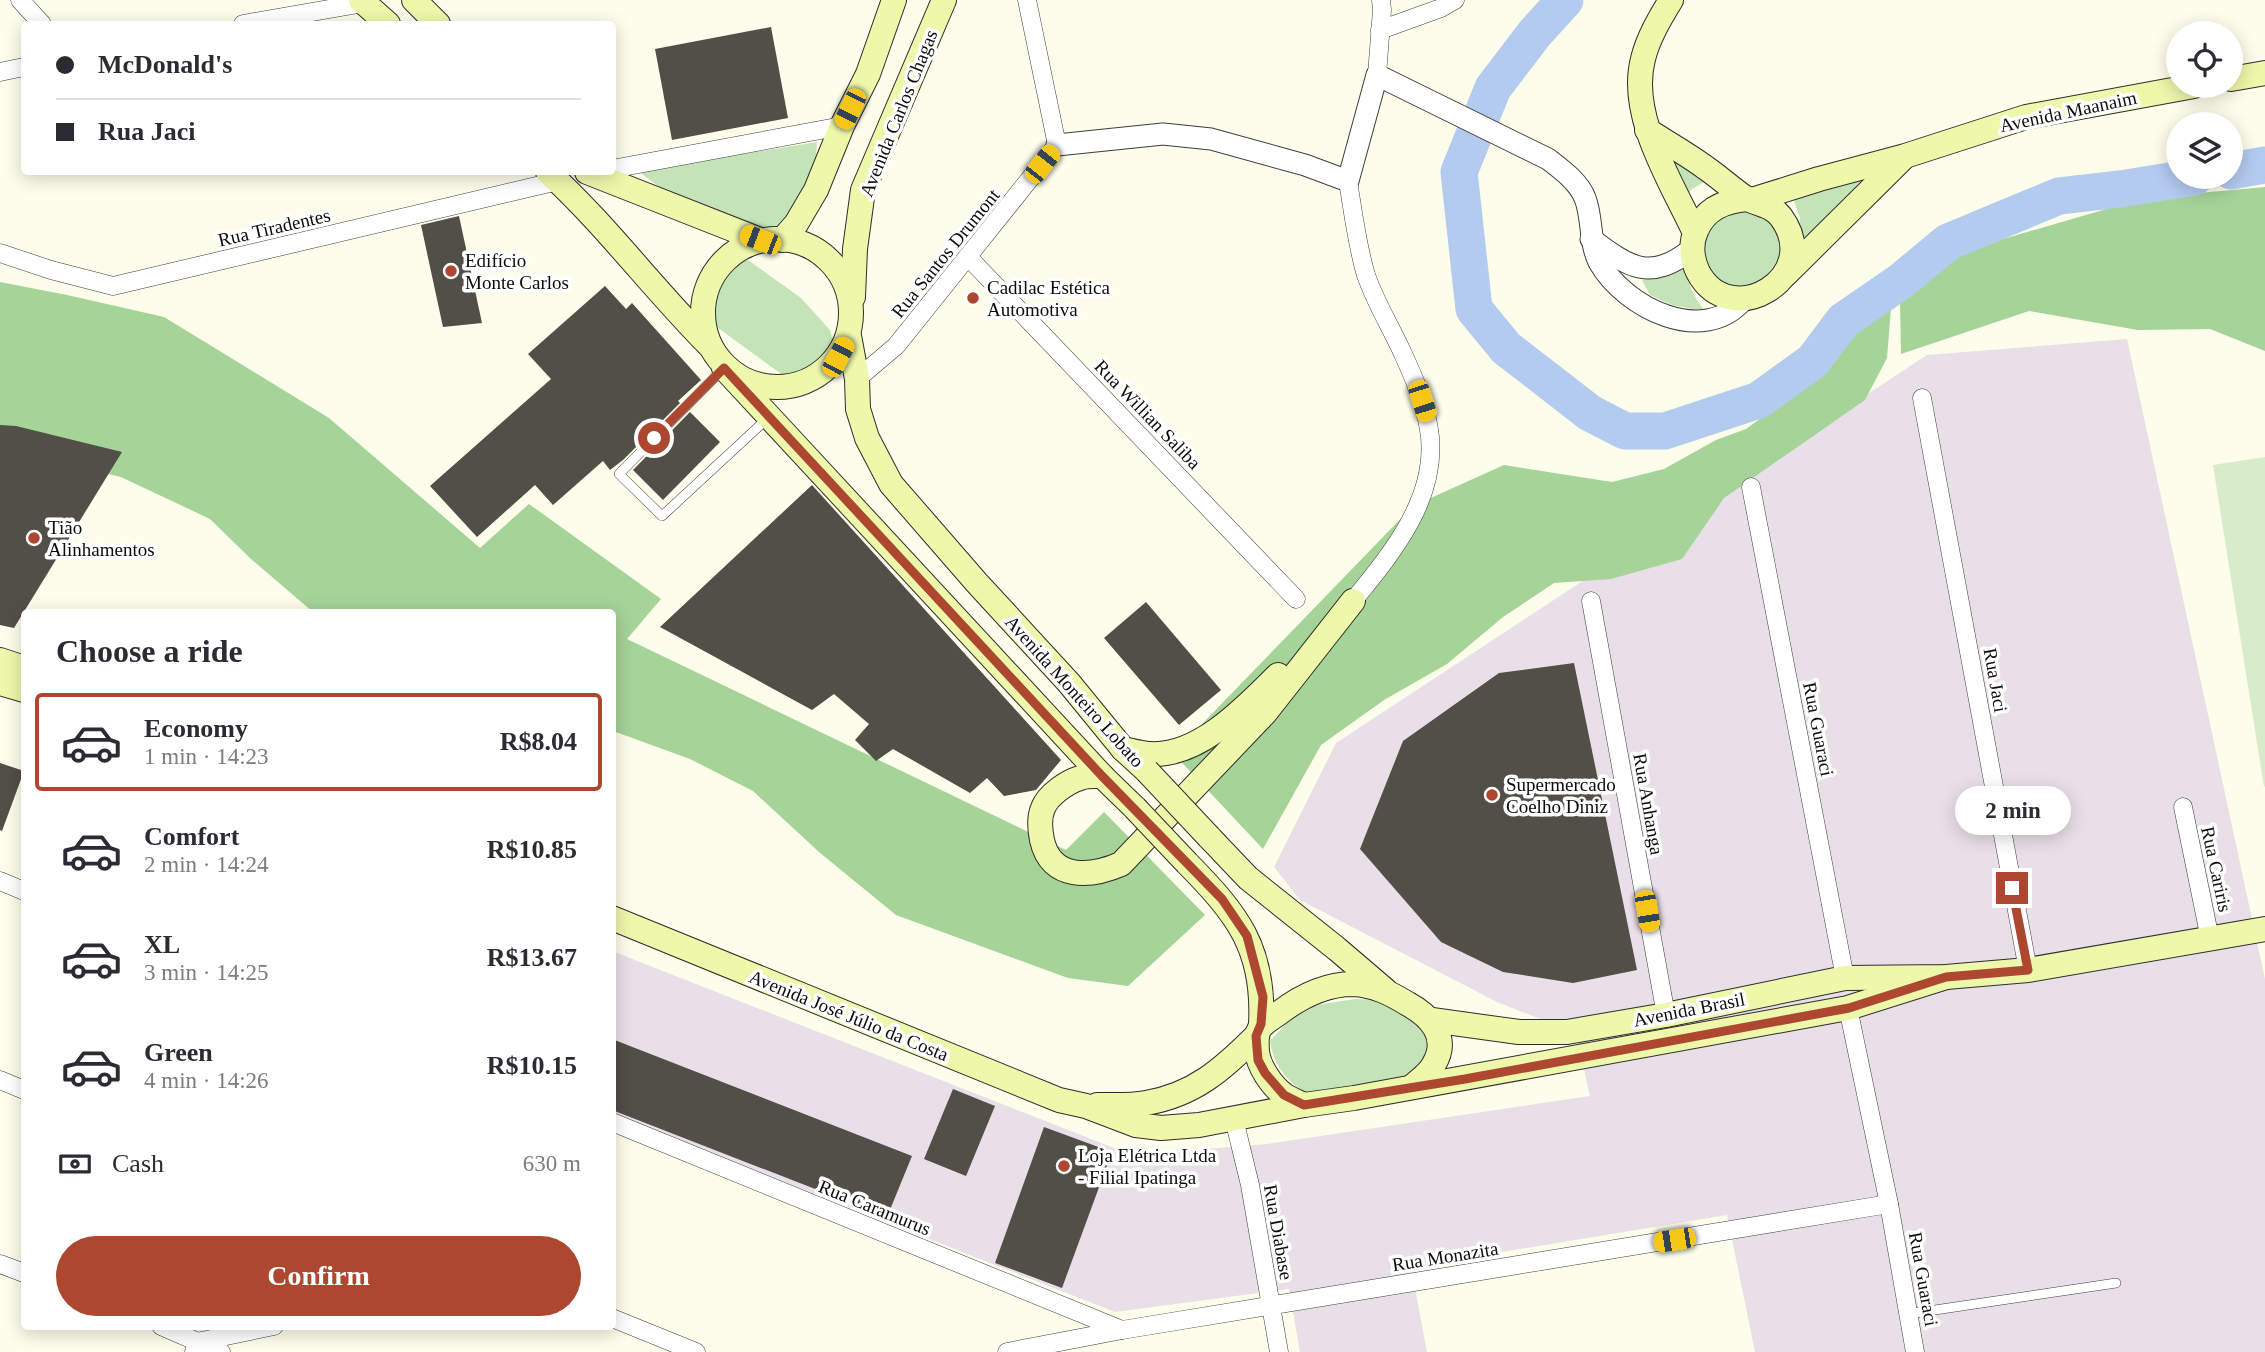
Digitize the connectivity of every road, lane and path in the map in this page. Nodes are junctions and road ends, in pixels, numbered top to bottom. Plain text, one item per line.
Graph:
1 (20, 0) edge
2 (414, 0) edge
3 (894, 0) edge
4 (944, 0) edge
5 (1027, 0) edge
6 (1381, 0) edge
7 (1455, 0) edge
8 (1671, 0) edge
9 (363, 1) edge
10 (39, 21) edge
11 (259, 21) edge
12 (385, 21) edge
13 (435, 21) edge
14 (1380, 30) junction
15 (21, 68) edge
16 (0, 72) edge
17 (2265, 73) edge
18 (1377, 75) junction
19 (2243, 77) edge
20 (2166, 91) edge
21 (842, 126) junction
22 (1647, 130) junction
23 (1057, 145) junction
24 (1905, 156) junction
25 (616, 168) edge
26 (607, 175) edge
27 (553, 176) edge
28 (1348, 181) junction
29 (1749, 200) junction
30 (1591, 239) junction
31 (771, 240) junction
32 (1693, 241) junction
33 (0, 253) edge
34 (969, 258) junction
35 (1786, 274) junction
36 (1744, 299) junction
37 (851, 324) junction
38 (720, 359) junction
39 (856, 379) junction
40 (1922, 398) dead end
41 (768, 417) junction
42 (1751, 487) dead end
43 (1296, 599) dead end
44 (1353, 601) junction
45 (1591, 601) dead end
46 (0, 660) edge
47 (21, 667) edge
48 (0, 683) edge
49 (21, 689) edge
50 (1124, 749) junction
51 (1102, 776) junction
52 (2183, 807) dead end
53 (0, 881) edge
54 (21, 890) edge
55 (616, 920) edge
56 (2265, 929) edge
57 (2210, 939) junction
58 (2028, 970) junction
59 (1946, 977) junction
60 (1845, 978) junction
61 (1385, 990) junction
62 (1849, 1008) junction
63 (1666, 1015) junction
64 (1432, 1020) junction
65 (1259, 1030) junction
66 (0, 1080) edge
67 (1412, 1087) junction
68 (21, 1089) edge
69 (1304, 1105) junction
70 (1086, 1106) junction
71 (1234, 1119) junction
72 (616, 1124) edge
73 (1889, 1204) junction
74 (0, 1264) edge
75 (21, 1272) edge
76 (2116, 1283) dead end
77 (1270, 1306) junction
78 (1908, 1314) junction
79 (616, 1320) edge
80 (167, 1330) edge
81 (259, 1330) edge
82 (1122, 1330) junction
83 (195, 1347) edge
84 (221, 1352) edge
85 (696, 1352) edge
86 (1007, 1352) edge
87 (1279, 1352) edge
88 (1915, 1352) edge

1 - 10 street
2 - 13 main road
3 - 21 main road
4 - 37 main road, Avenida Carlos Chagas
5 - 23 street
6 - 14 street
7 - 14 street
8 - 22 main road
9 - 11 street
9 - 12 main road
14 - 18 street
15 - 16 street
17 - 19 main road
18 - 28 street
18 - 30 street
20 - 24 main road, Avenida Maanaim
21 - 25 street
21 - 31 main road
22 - 29 main road
22 - 32 main road
23 - 28 street
23 - 34 street, Rua Santos Drumont
24 - 29 main road, Avenida Maanaim
24 - 35 main road, Avenida Maanaim
26 - 31 main road
27 - 33 street, Rua Tiradentes
27 - 38 main road, Avenida Monteiro Lobato
28 - 44 street
29 - 32 main road
29 - 35 main road
30 - 32 street
30 - 36 street
31 - 37 main road
31 - 38 main road
32 - 36 main road
34 - 39 street, Rua Santos Drumont
34 - 43 street, Rua Willian Saliba
35 - 36 main road
37 - 38 main road
37 - 39 main road, Avenida Monteiro Lobato
38 - 41 main road, Avenida Monteiro Lobato
38 - 41 lane
39 - 50 main road, Avenida Monteiro Lobato
40 - 58 street, Rua Jaci
41 - 51 main road, Avenida Monteiro Lobato
42 - 60 street, Rua Guaraci
44 - 50 main road
44 - 51 main road
45 - 63 street, Rua Anhanga
46 - 47 main road
48 - 49 main road
50 - 61 main road, Avenida Monteiro Lobato, bridge
51 - 65 main road, Avenida Monteiro Lobato, bridge
52 - 57 street, Rua Cariris
53 - 54 street
55 - 70 main road, Avenida José Júlio da Costa
56 - 57 main road, Avenida Brasil
57 - 58 main road, Avenida Brasil
58 - 59 main road, Avenida Brasil
59 - 60 main road, Avenida Brasil
59 - 62 main road, Avenida Brasil
60 - 63 main road, Avenida Brasil
61 - 64 main road
61 - 65 main road
62 - 67 main road, Avenida Brasil
62 - 73 street, Rua Guaraci
63 - 64 main road, Avenida Brasil
64 - 67 main road
65 - 69 main road
65 - 70 main road, Avenida José Júlio da Costa
66 - 68 street
67 - 69 main road, Avenida José Júlio da Costa
69 - 71 main road, Avenida José Júlio da Costa
70 - 71 main road, Avenida José Júlio da Costa
71 - 77 street, Rua Diabase
72 - 82 street, Rua Caramurus
73 - 77 street, Rua Monazita
73 - 78 street, Rua Guaraci
74 - 75 street
76 - 78 lane
77 - 82 street, Rua Monazita
77 - 87 street, Rua Diabase
78 - 88 street, Rua Guaraci
79 - 85 street
80 - 83 street
81 - 83 street
82 - 86 street, Rua Monazita
83 - 84 street

